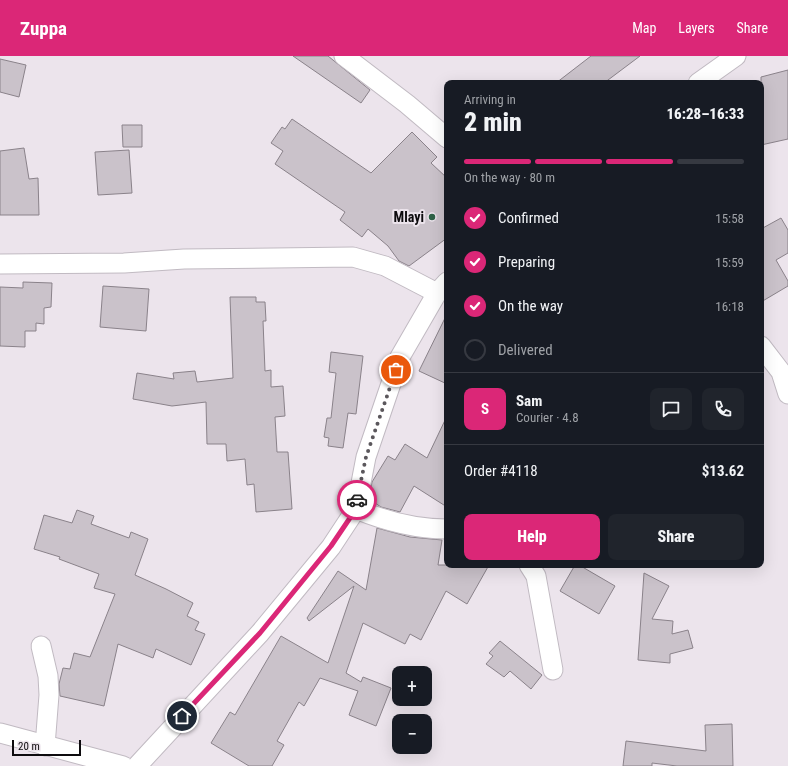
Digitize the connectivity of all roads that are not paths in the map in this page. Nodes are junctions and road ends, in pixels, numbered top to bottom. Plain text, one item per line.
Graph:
1 (344, 56) edge
2 (736, 56) edge
3 (702, 80) edge
4 (444, 135) edge
5 (0, 264) edge
6 (442, 287) edge
7 (764, 350) edge
8 (788, 394) edge
9 (356, 509) junction
10 (444, 529) edge
11 (530, 568) edge
12 (42, 646) dead end
13 (553, 670) dead end
14 (0, 733) edge
15 (45, 746) junction
16 (123, 766) edge
17 (137, 766) edge

1 - 4 street
2 - 3 street
5 - 6 street
6 - 9 street
7 - 8 street
9 - 10 street
9 - 17 street
11 - 13 street
12 - 15 street
14 - 15 street
15 - 16 street

